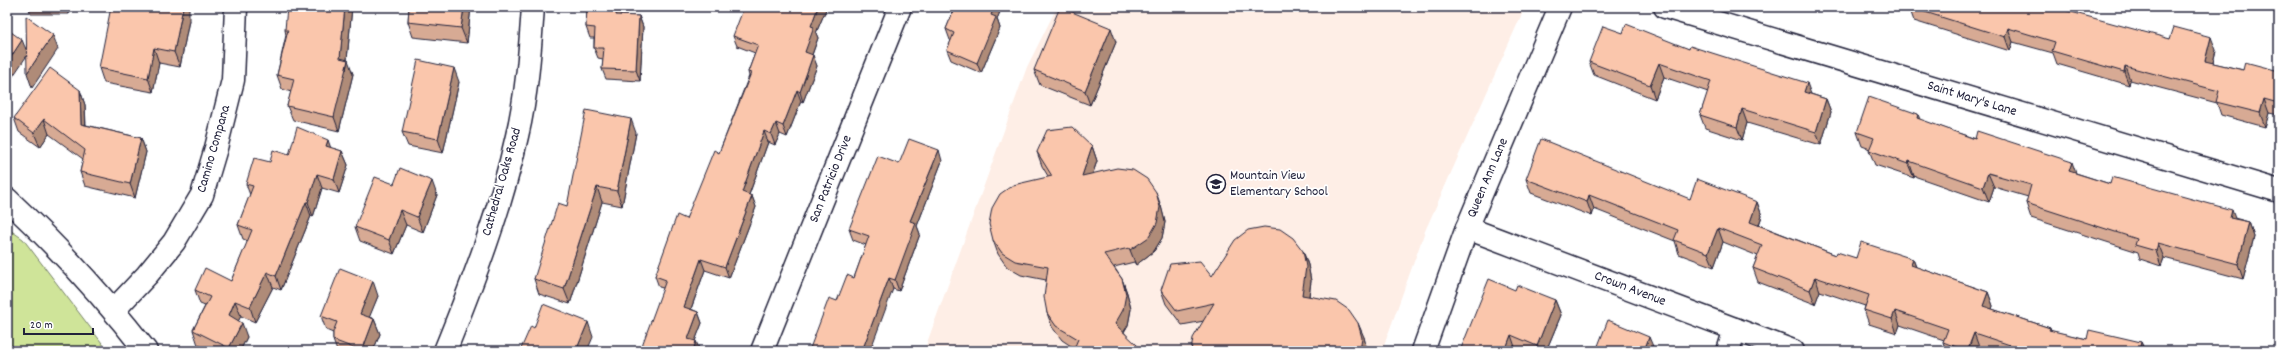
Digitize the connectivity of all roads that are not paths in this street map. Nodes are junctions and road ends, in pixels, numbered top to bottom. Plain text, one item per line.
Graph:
1 (236, 7) edge
2 (533, 7) edge
3 (900, 7) edge
4 (1560, 7) edge
5 (1665, 7) edge
6 (2279, 191) edge
7 (7, 199) edge
8 (1467, 228) junction
9 (114, 310) junction
10 (1736, 329) junction
11 (146, 351) edge
12 (445, 351) edge
13 (762, 351) edge
14 (1423, 351) edge
15 (1728, 351) edge
16 (1793, 351) edge

1 - 9 street, Camino Compana
2 - 12 street, Cathedral Oaks Road
3 - 13 street, San Patricio Drive
4 - 8 street, Queen Ann Lane
5 - 6 street, Saint Mary's Lane
7 - 9 street
8 - 10 street, Crown Avenue
8 - 14 street, Queen Ann Lane
9 - 11 street
10 - 15 street
10 - 16 street, Crown Avenue

